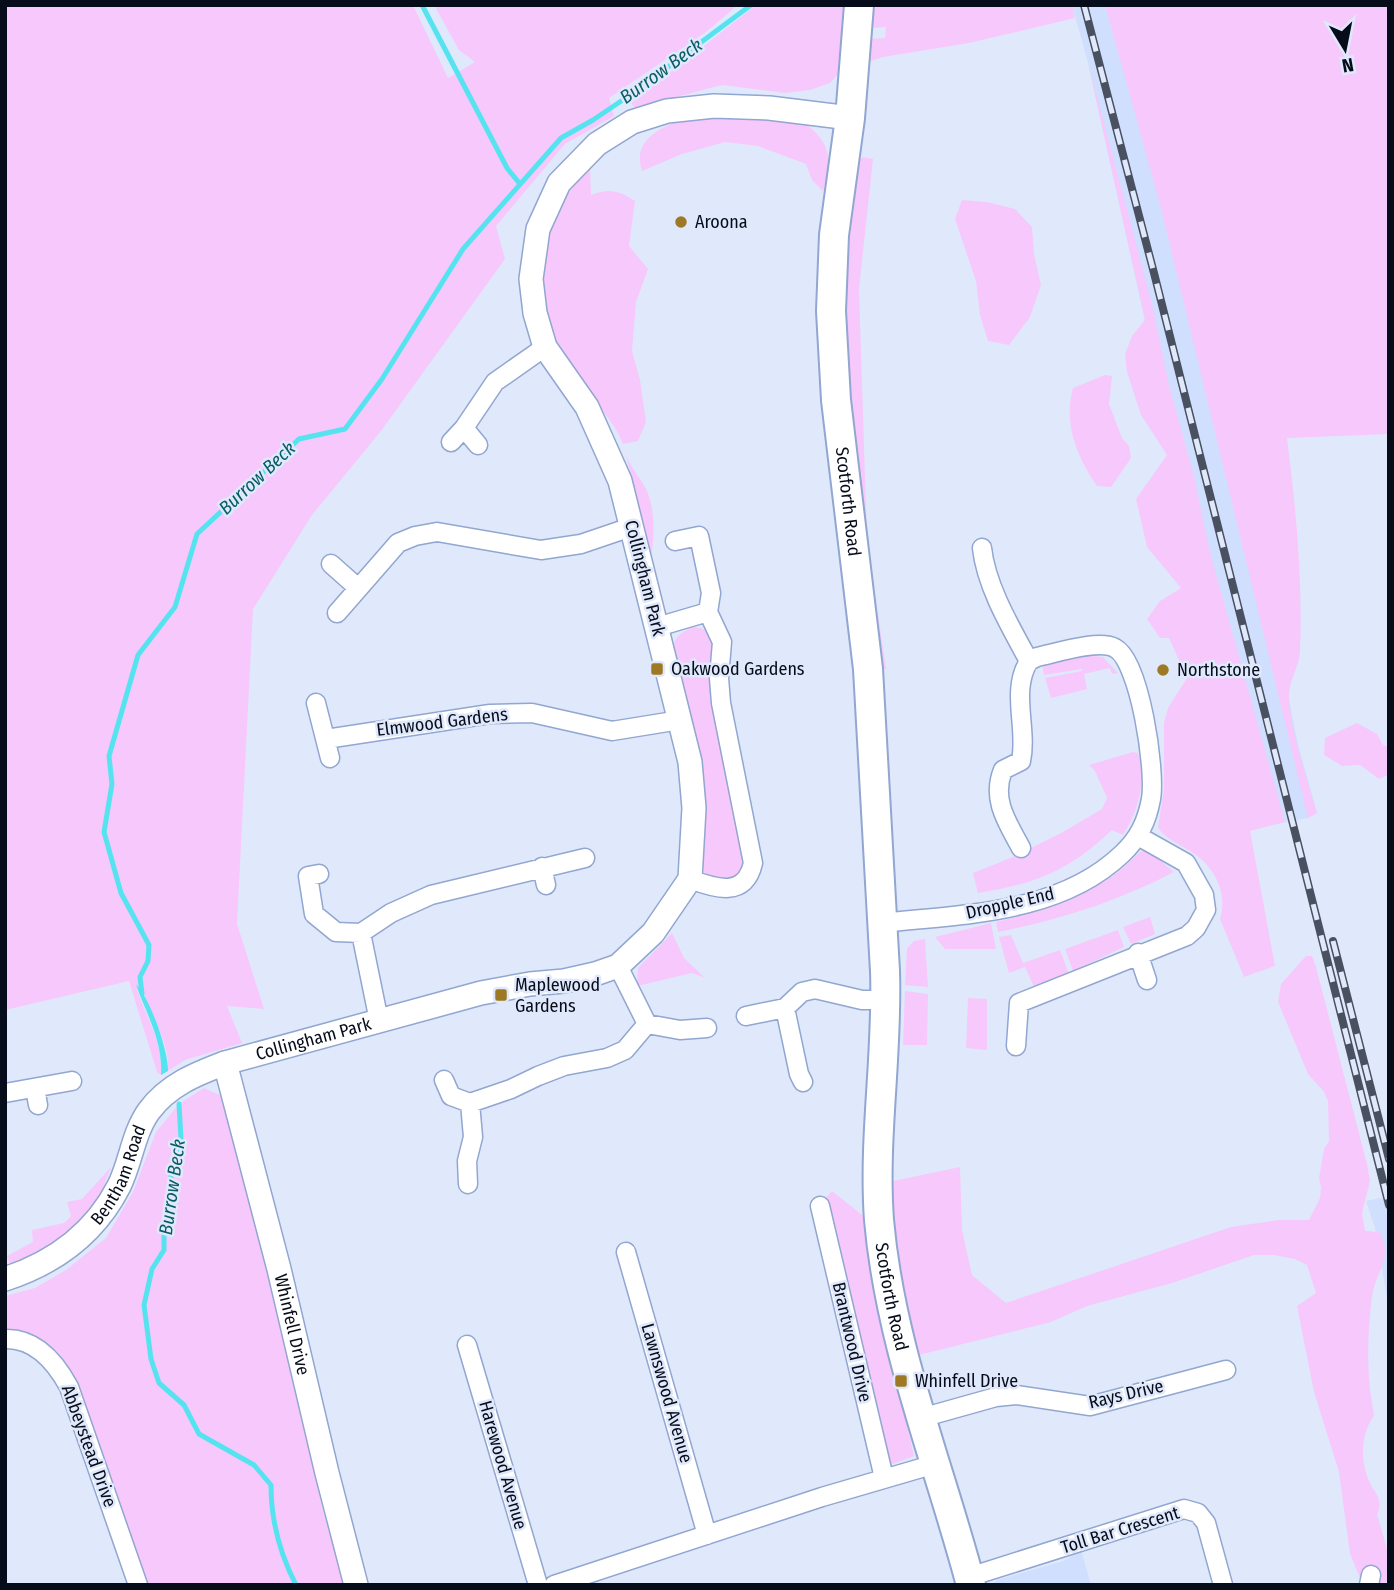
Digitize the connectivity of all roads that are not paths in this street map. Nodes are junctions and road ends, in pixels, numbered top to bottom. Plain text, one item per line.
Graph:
1 (859, 5) edge
2 (850, 118) junction
3 (545, 347) junction
4 (464, 428) junction
5 (451, 442) dead end
6 (478, 445) dead end
7 (631, 527) junction
8 (675, 541) dead end
9 (982, 548) dead end
10 (331, 564) dead end
11 (358, 588) junction
12 (708, 612) junction
13 (337, 613) dead end
14 (657, 627) junction
15 (1029, 661) junction
16 (316, 703) dead end
17 (680, 720) junction
18 (326, 739) junction
19 (330, 758) dead end
20 (1138, 836) junction
21 (1021, 848) dead end
22 (586, 858) dead end
23 (542, 867) junction
24 (319, 874) dead end
25 (690, 879) junction
26 (546, 886) dead end
27 (882, 923) junction
28 (361, 933) junction
29 (1138, 953) junction
30 (618, 966) junction
31 (1147, 980) dead end
32 (886, 1000) junction
33 (785, 1008) junction
34 (746, 1016) dead end
35 (379, 1021) junction
36 (647, 1024) junction
37 (707, 1028) dead end
38 (1016, 1046) dead end
39 (225, 1063) junction
40 (444, 1080) dead end
41 (72, 1081) dead end
42 (803, 1082) dead end
43 (5, 1093) edge
44 (470, 1103) junction
45 (468, 1184) dead end
46 (820, 1206) dead end
47 (626, 1252) dead end
48 (5, 1279) edge
49 (5, 1339) edge
50 (467, 1345) dead end
51 (1213, 1369) dead end
52 (921, 1418) junction
53 (935, 1464) junction
54 (884, 1478) junction
55 (707, 1535) junction
56 (970, 1581) edge
57 (138, 1585) edge
58 (356, 1585) edge
59 (538, 1585) edge
60 (554, 1585) edge
61 (1223, 1585) edge

1 - 2 main road, Scotforth Road
2 - 3 street, Collingham Park
2 - 27 main road, Scotforth Road
3 - 4 street
3 - 7 street, Collingham Park
4 - 5 street
4 - 6 street
7 - 11 street
7 - 14 street, Collingham Park
8 - 12 street
9 - 15 street
10 - 11 street
11 - 13 street
12 - 14 street
12 - 25 street
14 - 17 street, Collingham Park
15 - 20 street
15 - 21 street
16 - 18 street
17 - 18 street, Elmwood Gardens
17 - 25 street, Collingham Park
18 - 19 street
20 - 27 street, Dropple End
20 - 29 street
22 - 23 street
23 - 26 street
23 - 28 street
24 - 28 street
25 - 30 street, Collingham Park
27 - 32 main road, Scotforth Road
28 - 35 street
29 - 31 street
29 - 38 street
30 - 35 street, Collingham Park
30 - 36 street
32 - 33 street
32 - 52 main road, Scotforth Road
33 - 34 street
33 - 42 street
35 - 39 street, Collingham Park
36 - 37 street
36 - 44 street
39 - 48 street, Bentham Road
39 - 58 street, Whinfell Drive
40 - 44 street
41 - 43 street
44 - 45 street
46 - 54 street, Brantwood Drive
47 - 55 street, Lawnswood Avenue
49 - 57 street, Abbeystead Drive
50 - 59 street, Harewood Avenue
51 - 52 street, Rays Drive
52 - 53 main road, Scotforth Road
53 - 54 street
53 - 56 main road, Scotforth Road
54 - 55 street
55 - 60 street
56 - 61 street, Toll Bar Crescent

